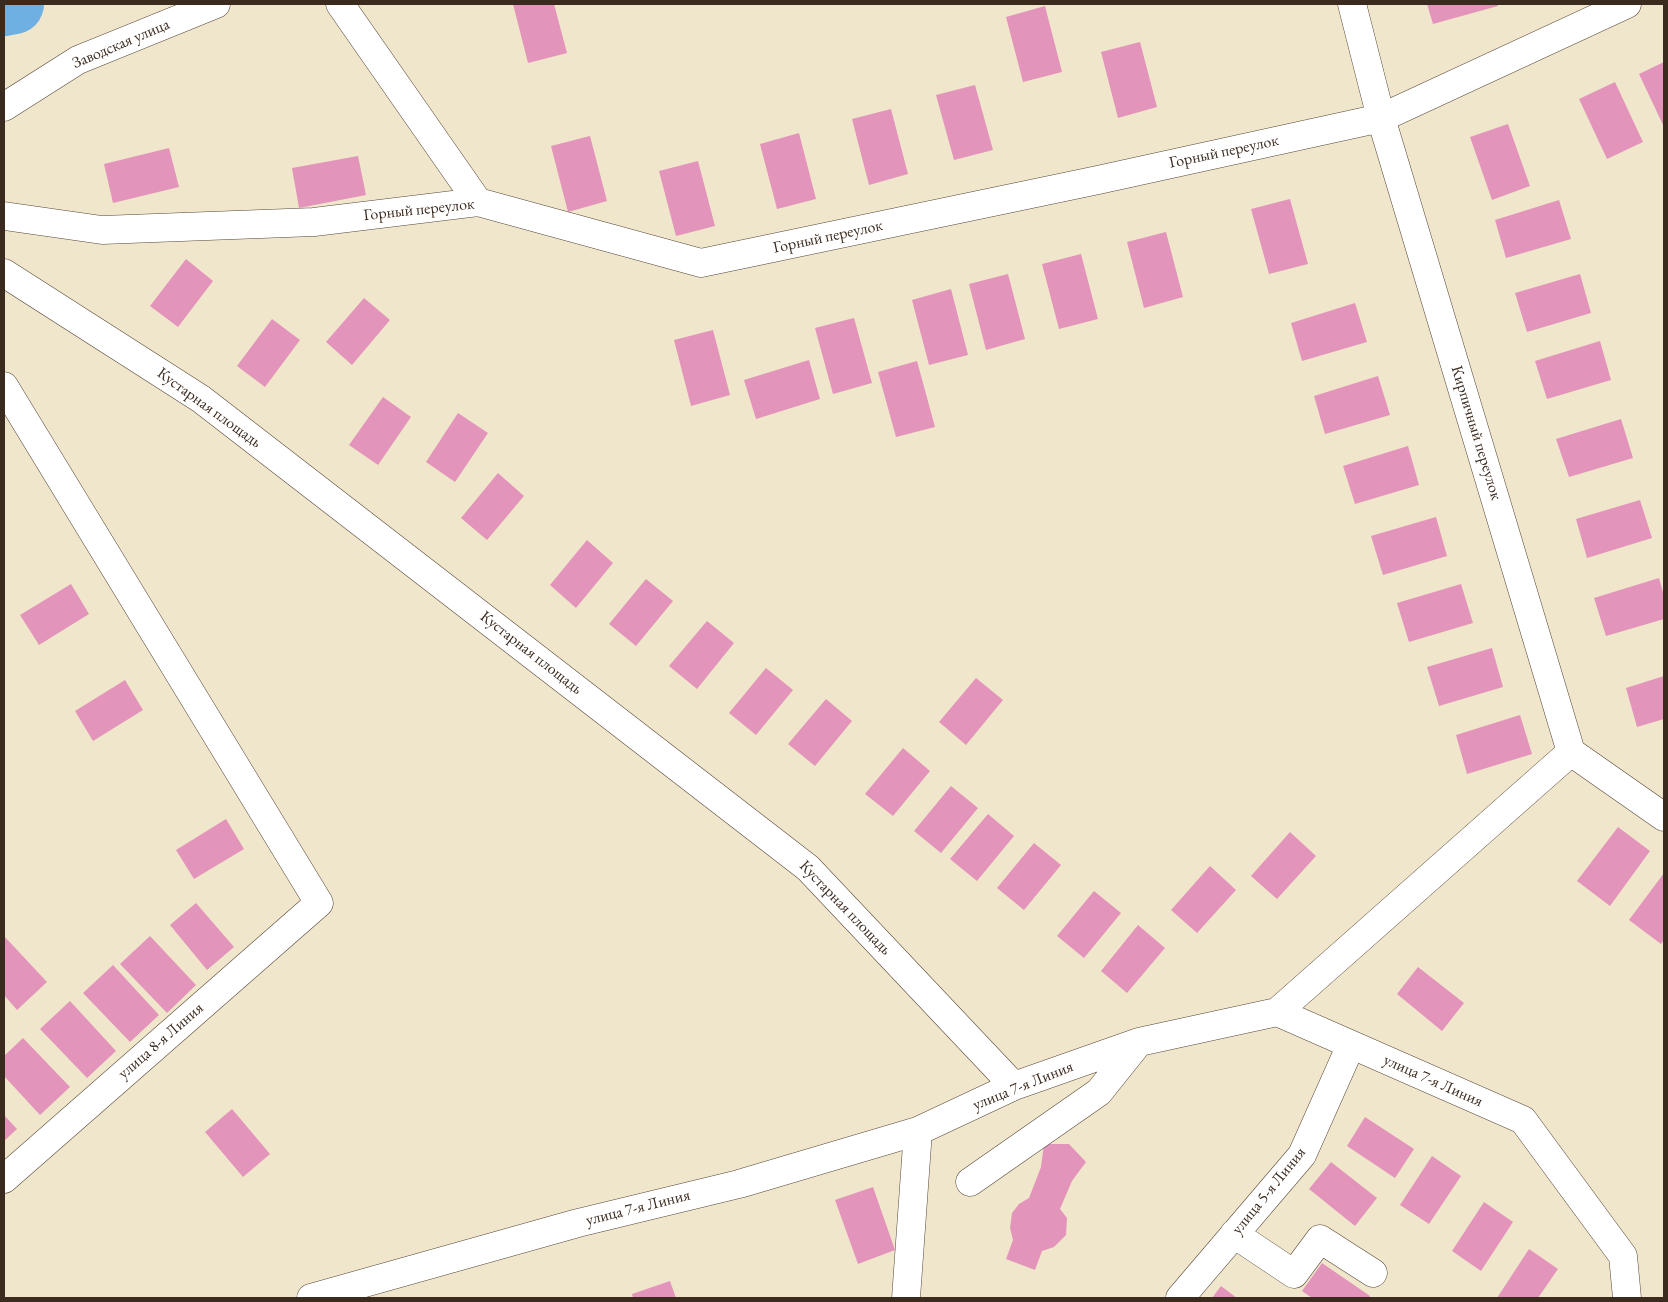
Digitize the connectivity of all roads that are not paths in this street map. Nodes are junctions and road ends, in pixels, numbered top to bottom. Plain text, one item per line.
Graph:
1 (216, 4) edge
2 (340, 4) edge
3 (1352, 4) edge
4 (1627, 4) edge
5 (4, 107) edge
6 (1381, 118) junction
7 (478, 202) junction
8 (4, 216) edge
9 (4, 273) edge
10 (4, 386) edge
11 (1571, 752) junction
12 (1664, 817) edge
13 (1278, 1012) junction
14 (1139, 1042) junction
15 (1350, 1044) junction
16 (1014, 1086) junction
17 (918, 1131) junction
18 (4, 1179) edge
19 (970, 1182) dead end
20 (1234, 1234) junction
21 (1373, 1273) dead end
22 (310, 1298) edge
23 (906, 1298) edge
24 (1180, 1298) edge
25 (1627, 1298) edge

1 - 5 street, Заводская улица
2 - 7 street
3 - 6 street, Кирпичный переулок
4 - 6 street, Горный переулок
6 - 7 street, Горный переулок
6 - 11 street, Кирпичный переулок
7 - 8 street, Горный переулок
9 - 16 street, Кустарная площадь
10 - 18 street, улица 8-я Линия
11 - 12 street
11 - 13 street
13 - 14 street, улица 7-я Линия
13 - 15 street, улица 7-я Линия
14 - 16 street, улица 7-я Линия
14 - 19 street
15 - 20 street, улица 5-я Линия
15 - 25 street, улица 7-я Линия
16 - 17 street, улица 7-я Линия
17 - 22 street, улица 7-я Линия
17 - 23 street
20 - 21 street
20 - 24 street, улица 5-я Линия

